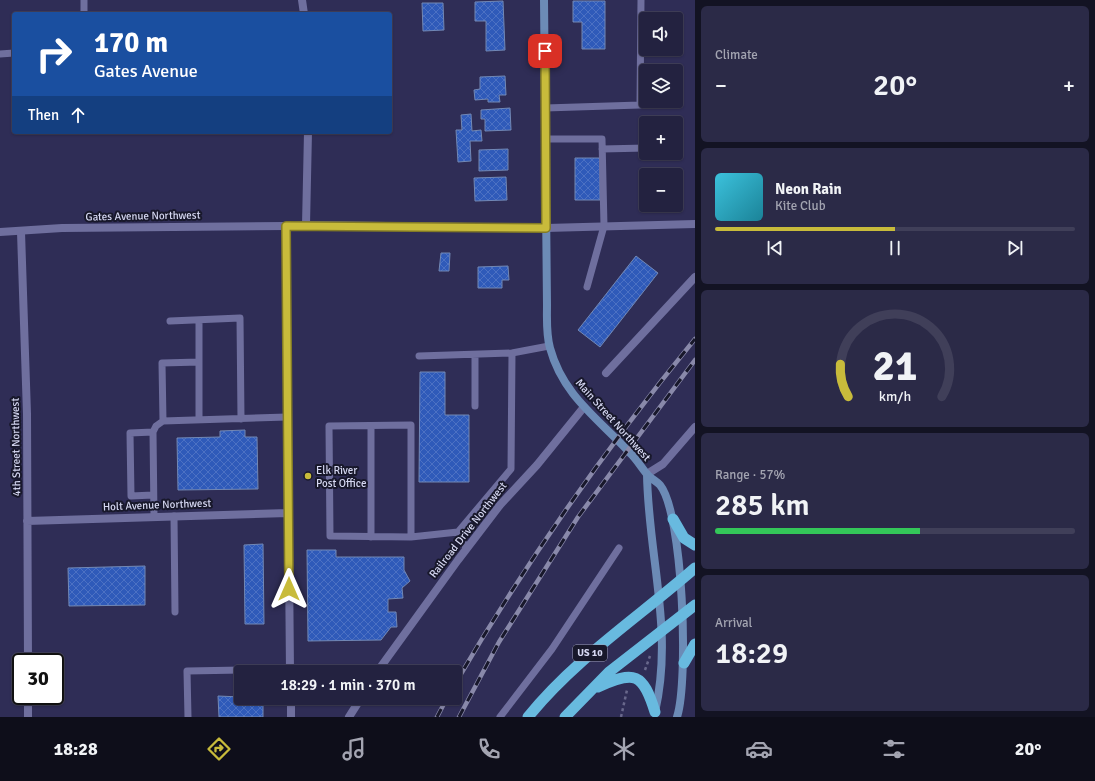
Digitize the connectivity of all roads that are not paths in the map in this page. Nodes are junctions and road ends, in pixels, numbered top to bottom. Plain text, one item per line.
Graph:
1 (84, 0) edge
2 (302, 0) edge
3 (544, 0) edge
4 (641, 0) edge
5 (84, 12) edge
6 (304, 12) edge
7 (12, 53) edge
8 (0, 54) edge
9 (545, 108) junction
10 (308, 134) edge
11 (545, 139) junction
12 (602, 148) junction
13 (639, 148) edge
14 (695, 224) edge
15 (286, 226) junction
16 (306, 226) junction
17 (604, 226) junction
18 (546, 228) junction
19 (0, 232) edge
20 (22, 232) junction
21 (695, 277) edge
22 (587, 287) dead end
23 (199, 320) junction
24 (170, 321) dead end
25 (550, 346) junction
26 (512, 353) junction
27 (475, 355) junction
28 (419, 356) dead end
29 (199, 362) junction
30 (606, 373) dead end
31 (475, 406) dead end
32 (584, 407) junction
33 (287, 418) junction
34 (241, 419) junction
35 (163, 420) junction
36 (199, 420) junction
37 (371, 426) junction
38 (695, 427) edge
39 (153, 432) junction
40 (647, 474) junction
41 (153, 495) junction
42 (288, 513) junction
43 (154, 516) junction
44 (174, 516) junction
45 (673, 519) junction
46 (27, 521) junction
47 (458, 532) junction
48 (371, 537) junction
49 (411, 537) junction
50 (695, 545) edge
51 (466, 548) junction
52 (619, 548) dead end
53 (695, 568) edge
54 (680, 581) junction
55 (660, 598) junction
56 (695, 604) edge
57 (174, 612) dead end
58 (683, 614) junction
59 (663, 629) junction
60 (695, 644) edge
61 (28, 653) edge
62 (684, 663) junction
63 (290, 665) edge
64 (383, 665) edge
65 (234, 671) edge
66 (588, 692) junction
67 (28, 705) edge
68 (290, 705) edge
69 (357, 705) edge
70 (655, 715) edge
71 (28, 717) edge
72 (188, 717) edge
73 (291, 717) edge
74 (349, 717) edge
75 (500, 717) edge
76 (528, 717) edge
77 (565, 717) edge
78 (677, 717) edge

1 - 5 lane
2 - 6 street
3 - 9 main road, Main Street Northwest
4 - 9 lane
7 - 8 lane
9 - 11 main road, Main Street Northwest
10 - 16 street
11 - 12 lane
11 - 18 main road, Main Street Northwest
12 - 13 lane
12 - 17 lane
14 - 17 street
15 - 16 street, Gates Avenue Northwest
15 - 20 street, Gates Avenue Northwest
15 - 33 street
16 - 18 street
17 - 18 street
17 - 22 lane
18 - 25 main road, Main Street Northwest
19 - 20 street, Gates Avenue Northwest
20 - 46 street, 4th Street Northwest
21 - 30 street
23 - 24 lane
23 - 29 lane
23 - 34 lane
25 - 26 lane
25 - 32 main road, Main Street Northwest
26 - 27 lane
26 - 47 lane
27 - 28 lane
27 - 31 lane
29 - 35 lane
29 - 36 lane
32 - 40 main road, Main Street Northwest
32 - 51 street, Railroad Drive Northwest
33 - 34 lane
33 - 42 street
34 - 36 lane
35 - 36 lane
35 - 39 lane
37 - 48 lane
37 - 48 lane
37 - 49 lane
38 - 40 street
39 - 41 lane
39 - 41 lane
40 - 45 main road, Main Street Northwest
40 - 55 main road, Main Street Northwest
41 - 43 lane
42 - 44 street, Holt Avenue Northwest
42 - 63 street
43 - 44 street, Holt Avenue Northwest
43 - 46 street, Holt Avenue Northwest
44 - 57 lane
45 - 50 highway
45 - 54 main road, Main Street Northwest
46 - 61 street, 4th Street Northwest
47 - 49 lane
47 - 51 lane
48 - 49 lane
51 - 64 street, Railroad Drive Northwest
52 - 75 lane
53 - 54 highway, US 10
54 - 55 highway, US 10
54 - 58 main road, Main Street Northwest
55 - 59 main road, Main Street Northwest
55 - 76 highway, US 10
56 - 58 highway, US 10
58 - 59 highway, US 10
58 - 62 main road, Main Street Northwest
59 - 66 highway, US 10
59 - 70 main road, Main Street Northwest
60 - 62 highway
62 - 78 main road, Main Street Northwest
65 - 72 lane
66 - 70 highway
66 - 77 highway, US 10
67 - 71 street
68 - 73 street
69 - 74 street

